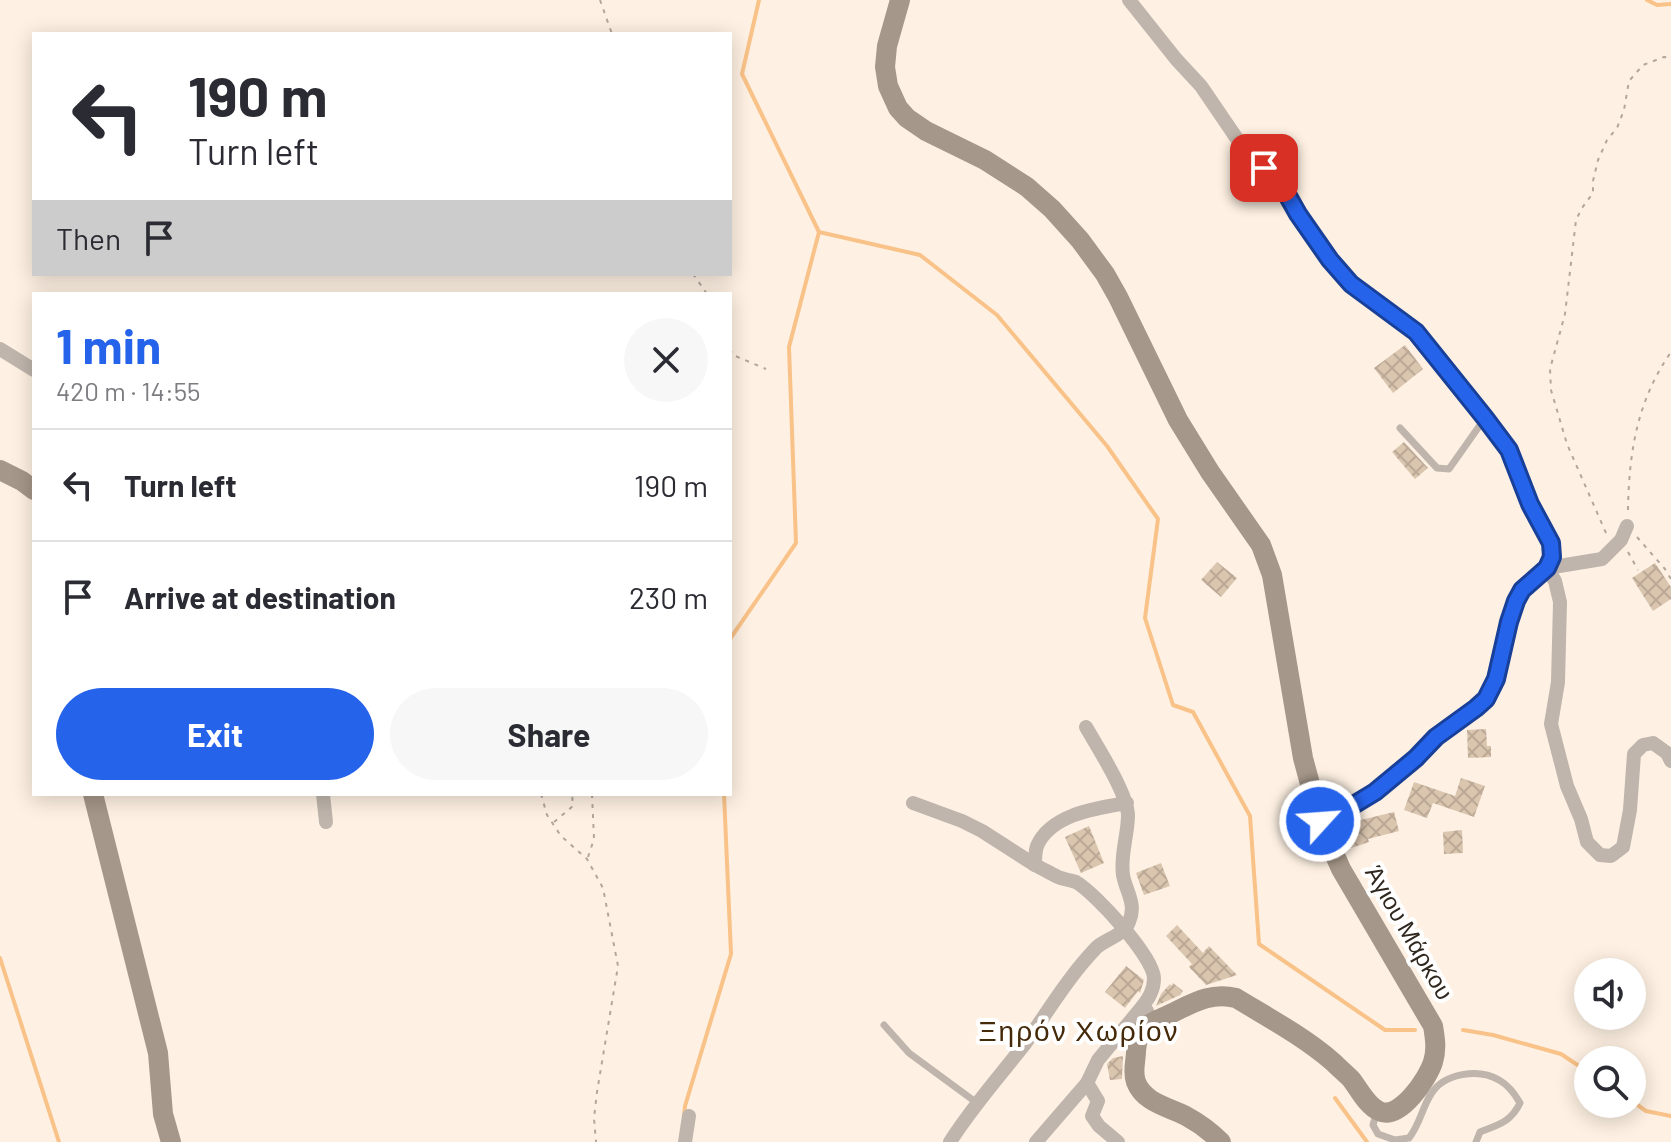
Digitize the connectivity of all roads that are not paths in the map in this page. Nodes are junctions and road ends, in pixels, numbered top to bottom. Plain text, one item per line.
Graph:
1 (900, 0) edge
2 (1129, 0) edge
3 (0, 349) edge
4 (32, 369) edge
5 (1485, 418) junction
6 (1400, 428) dead end
7 (0, 470) edge
8 (32, 488) edge
9 (1621, 538) road end
10 (1547, 568) junction
11 (1086, 727) dead end
12 (1671, 761) edge
13 (94, 796) edge
14 (323, 796) edge
15 (913, 803) dead end
16 (1127, 803) junction
17 (1320, 821) junction
18 (326, 822) dead end
19 (1035, 865) junction
20 (1125, 930) junction
21 (1149, 1014) junction
22 (884, 1025) dead end
23 (1122, 1031) junction
24 (1136, 1055) junction
25 (1087, 1083) junction
26 (978, 1103) junction
27 (1377, 1111) junction
28 (689, 1116) dead end
29 (171, 1142) edge
30 (685, 1142) edge
31 (950, 1142) edge
32 (1036, 1142) edge
33 (1118, 1142) edge
34 (1221, 1142) edge
35 (1476, 1142) edge

1 - 17 street, Άγιου Μάρκου
2 - 5 street
3 - 4 street
5 - 6 lane
5 - 10 street
7 - 8 street
9 - 10 street
10 - 12 street
10 - 17 street
11 - 16 street
13 - 29 street
14 - 18 street
15 - 19 street
16 - 19 street
16 - 20 street
17 - 27 street, Άγιου Μάρκου
19 - 20 street
20 - 21 street
20 - 26 street
21 - 23 street
21 - 24 street
21 - 27 street
22 - 26 lane
23 - 24 street
23 - 25 street
24 - 34 street
25 - 32 street
25 - 33 street
26 - 31 street
27 - 35 lane
28 - 30 street

